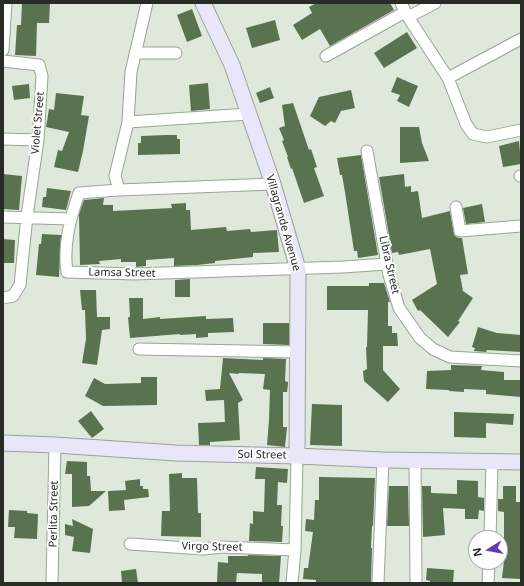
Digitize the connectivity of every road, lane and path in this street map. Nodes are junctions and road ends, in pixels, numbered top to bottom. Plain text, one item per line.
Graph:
1 (147, 3) edge
2 (203, 3) edge
3 (436, 3) edge
4 (5, 4) edge
5 (405, 11) edge
6 (521, 39) edge
7 (3, 50) edge
8 (135, 53) junction
9 (176, 53) dead end
10 (326, 56) dead end
11 (3, 62) edge
12 (448, 78) junction
13 (249, 114) junction
14 (128, 122) junction
15 (521, 130) edge
16 (3, 139) edge
17 (38, 140) junction
18 (368, 151) dead end
19 (273, 184) junction
20 (119, 190) junction
21 (456, 207) dead end
22 (3, 216) edge
23 (27, 216) junction
24 (70, 219) junction
25 (521, 226) edge
26 (386, 264) junction
27 (298, 269) junction
28 (3, 298) edge
29 (139, 349) dead end
30 (298, 352) junction
31 (521, 361) edge
32 (3, 443) edge
33 (55, 445) junction
34 (297, 456) junction
35 (383, 460) junction
36 (415, 460) junction
37 (492, 462) junction
38 (521, 462) edge
39 (490, 530) edge
40 (130, 544) dead end
41 (295, 550) junction
42 (489, 570) edge
43 (52, 583) edge
44 (292, 583) edge
45 (378, 583) edge
46 (416, 583) edge
47 (488, 583) edge

1 - 8 street
2 - 13 street, Villagrande Avenue
3 - 5 street
4 - 7 street
5 - 10 street
5 - 12 street
6 - 12 street
8 - 9 street
8 - 14 street
11 - 17 street, Violet Street
12 - 15 street
13 - 14 street
13 - 19 street, Villagrande Avenue
14 - 20 street
16 - 17 street
17 - 23 street, Violet Street
18 - 26 street, Libra Street
19 - 20 street
19 - 27 street, Villagrande Avenue
20 - 24 street, Lamsa Street
21 - 25 street
22 - 23 street
23 - 24 street
23 - 28 street, Violet Street
24 - 27 street, Lamsa Street
26 - 27 street
26 - 31 street, Libra Street
27 - 30 street, Villagrande Avenue
29 - 30 street
30 - 34 street, Villagrande Avenue
32 - 33 street, Sol Street
33 - 34 street, Sol Street
33 - 43 street, Perlita Street
34 - 35 street, Sol Street
34 - 41 street
35 - 36 street, Sol Street
35 - 45 street
36 - 37 street, Sol Street
36 - 46 street
37 - 38 street, Sol Street
37 - 39 street
40 - 41 street, Virgo Street
41 - 44 street
42 - 47 street

